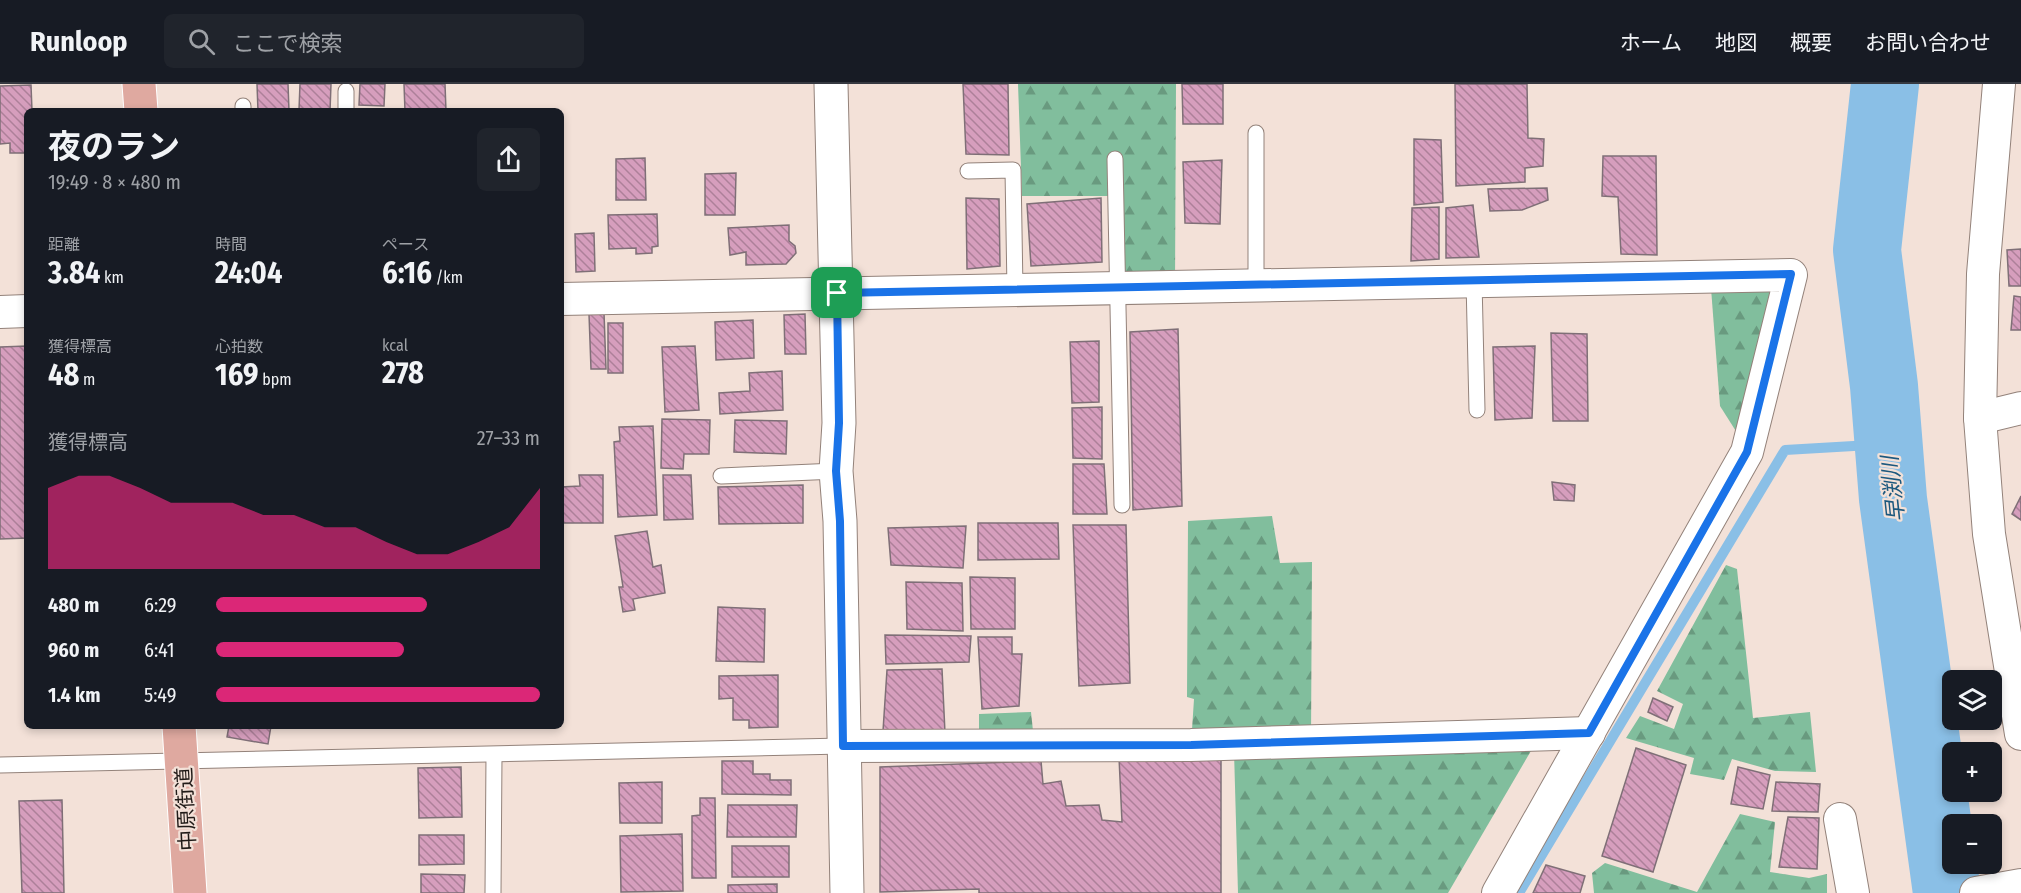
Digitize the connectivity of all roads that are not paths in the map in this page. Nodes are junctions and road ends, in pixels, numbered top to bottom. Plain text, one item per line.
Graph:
1 (139, 84) edge
2 (831, 84) edge
3 (1999, 84) edge
4 (346, 91) dead end
5 (141, 108) edge
6 (346, 108) edge
7 (1256, 133) dead end
8 (1115, 159) dead end
9 (968, 171) dead end
10 (1474, 281) junction
11 (1256, 285) junction
12 (1116, 287) junction
13 (1015, 290) junction
14 (837, 293) junction
15 (564, 299) edge
16 (24, 311) edge
17 (0, 312) edge
18 (2021, 408) edge
19 (1477, 410) dead end
20 (1980, 418) junction
21 (836, 471) junction
22 (722, 476) dead end
23 (1122, 505) dead end
24 (179, 729) edge
25 (1589, 733) junction
26 (2021, 734) edge
27 (843, 746) junction
28 (494, 755) junction
29 (183, 762) junction
30 (0, 765) edge
31 (1840, 819) dead end
32 (2021, 885) edge
33 (190, 893) edge
34 (493, 893) edge
35 (847, 893) edge
36 (1498, 893) edge
37 (1853, 893) edge
38 (1976, 893) edge

1 - 5 main road
2 - 14 street
3 - 20 street
4 - 6 lane
7 - 11 lane
8 - 12 lane
9 - 13 lane
10 - 11 street
10 - 19 lane
10 - 25 street
11 - 12 street
12 - 13 street
12 - 23 lane
13 - 14 street
14 - 15 street
14 - 21 street
16 - 17 street
18 - 20 street
20 - 26 street
21 - 22 lane
21 - 27 street
24 - 29 main road, 中原街道
25 - 27 street
25 - 36 street
27 - 28 lane
27 - 35 street
28 - 29 lane
28 - 34 lane
29 - 30 lane
29 - 33 main road, 中原街道
31 - 37 street
32 - 38 street

